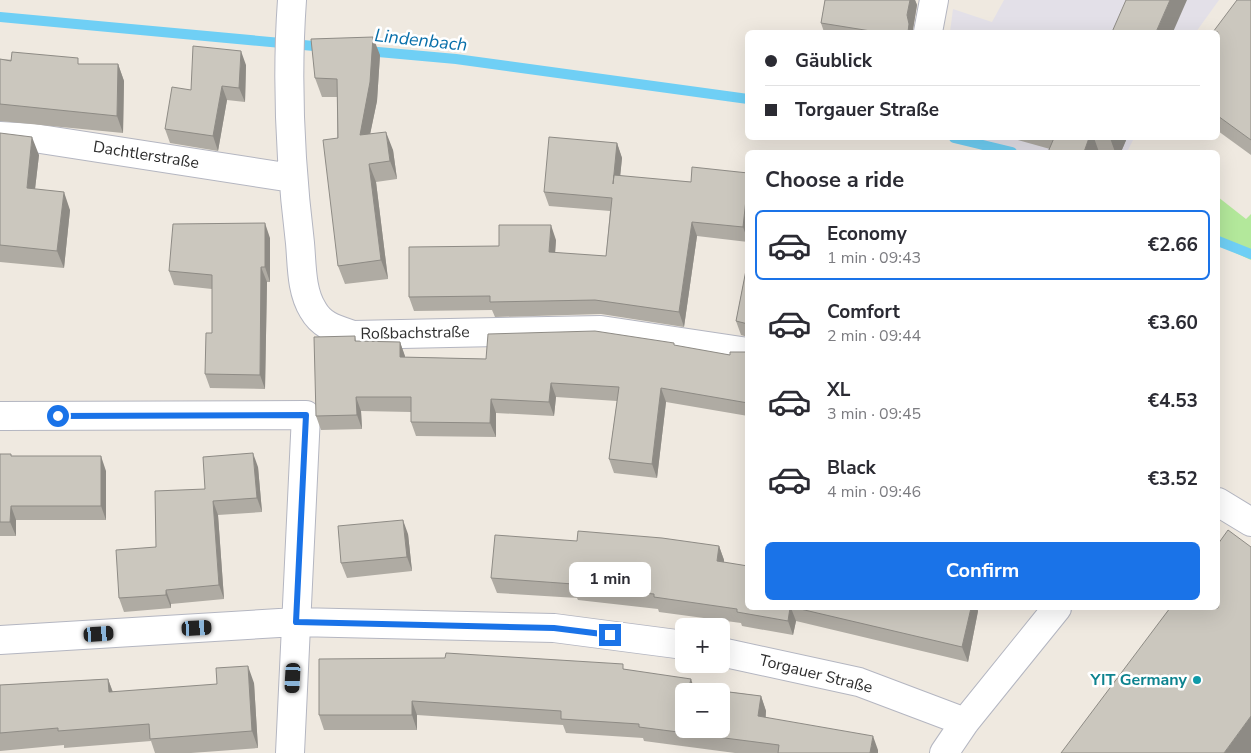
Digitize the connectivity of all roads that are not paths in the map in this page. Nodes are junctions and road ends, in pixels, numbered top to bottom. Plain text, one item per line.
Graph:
1 (292, 0) edge
2 (934, 0) edge
3 (928, 30) edge
4 (0, 136) edge
5 (292, 178) junction
6 (745, 352) edge
7 (0, 416) edge
8 (1220, 503) edge
9 (1251, 522) edge
10 (1055, 610) edge
11 (296, 622) junction
12 (0, 640) edge
13 (675, 644) edge
14 (730, 654) edge
15 (966, 722) junction
16 (290, 753) edge
17 (944, 753) edge

1 - 5 street, Roßbachstraße
2 - 3 street
4 - 5 street, Dachtlerstraße
5 - 6 street, Roßbachstraße
7 - 11 street
8 - 9 street
10 - 15 street
11 - 12 street
11 - 13 street
11 - 16 street
14 - 15 street, Torgauer Straße
15 - 17 street

